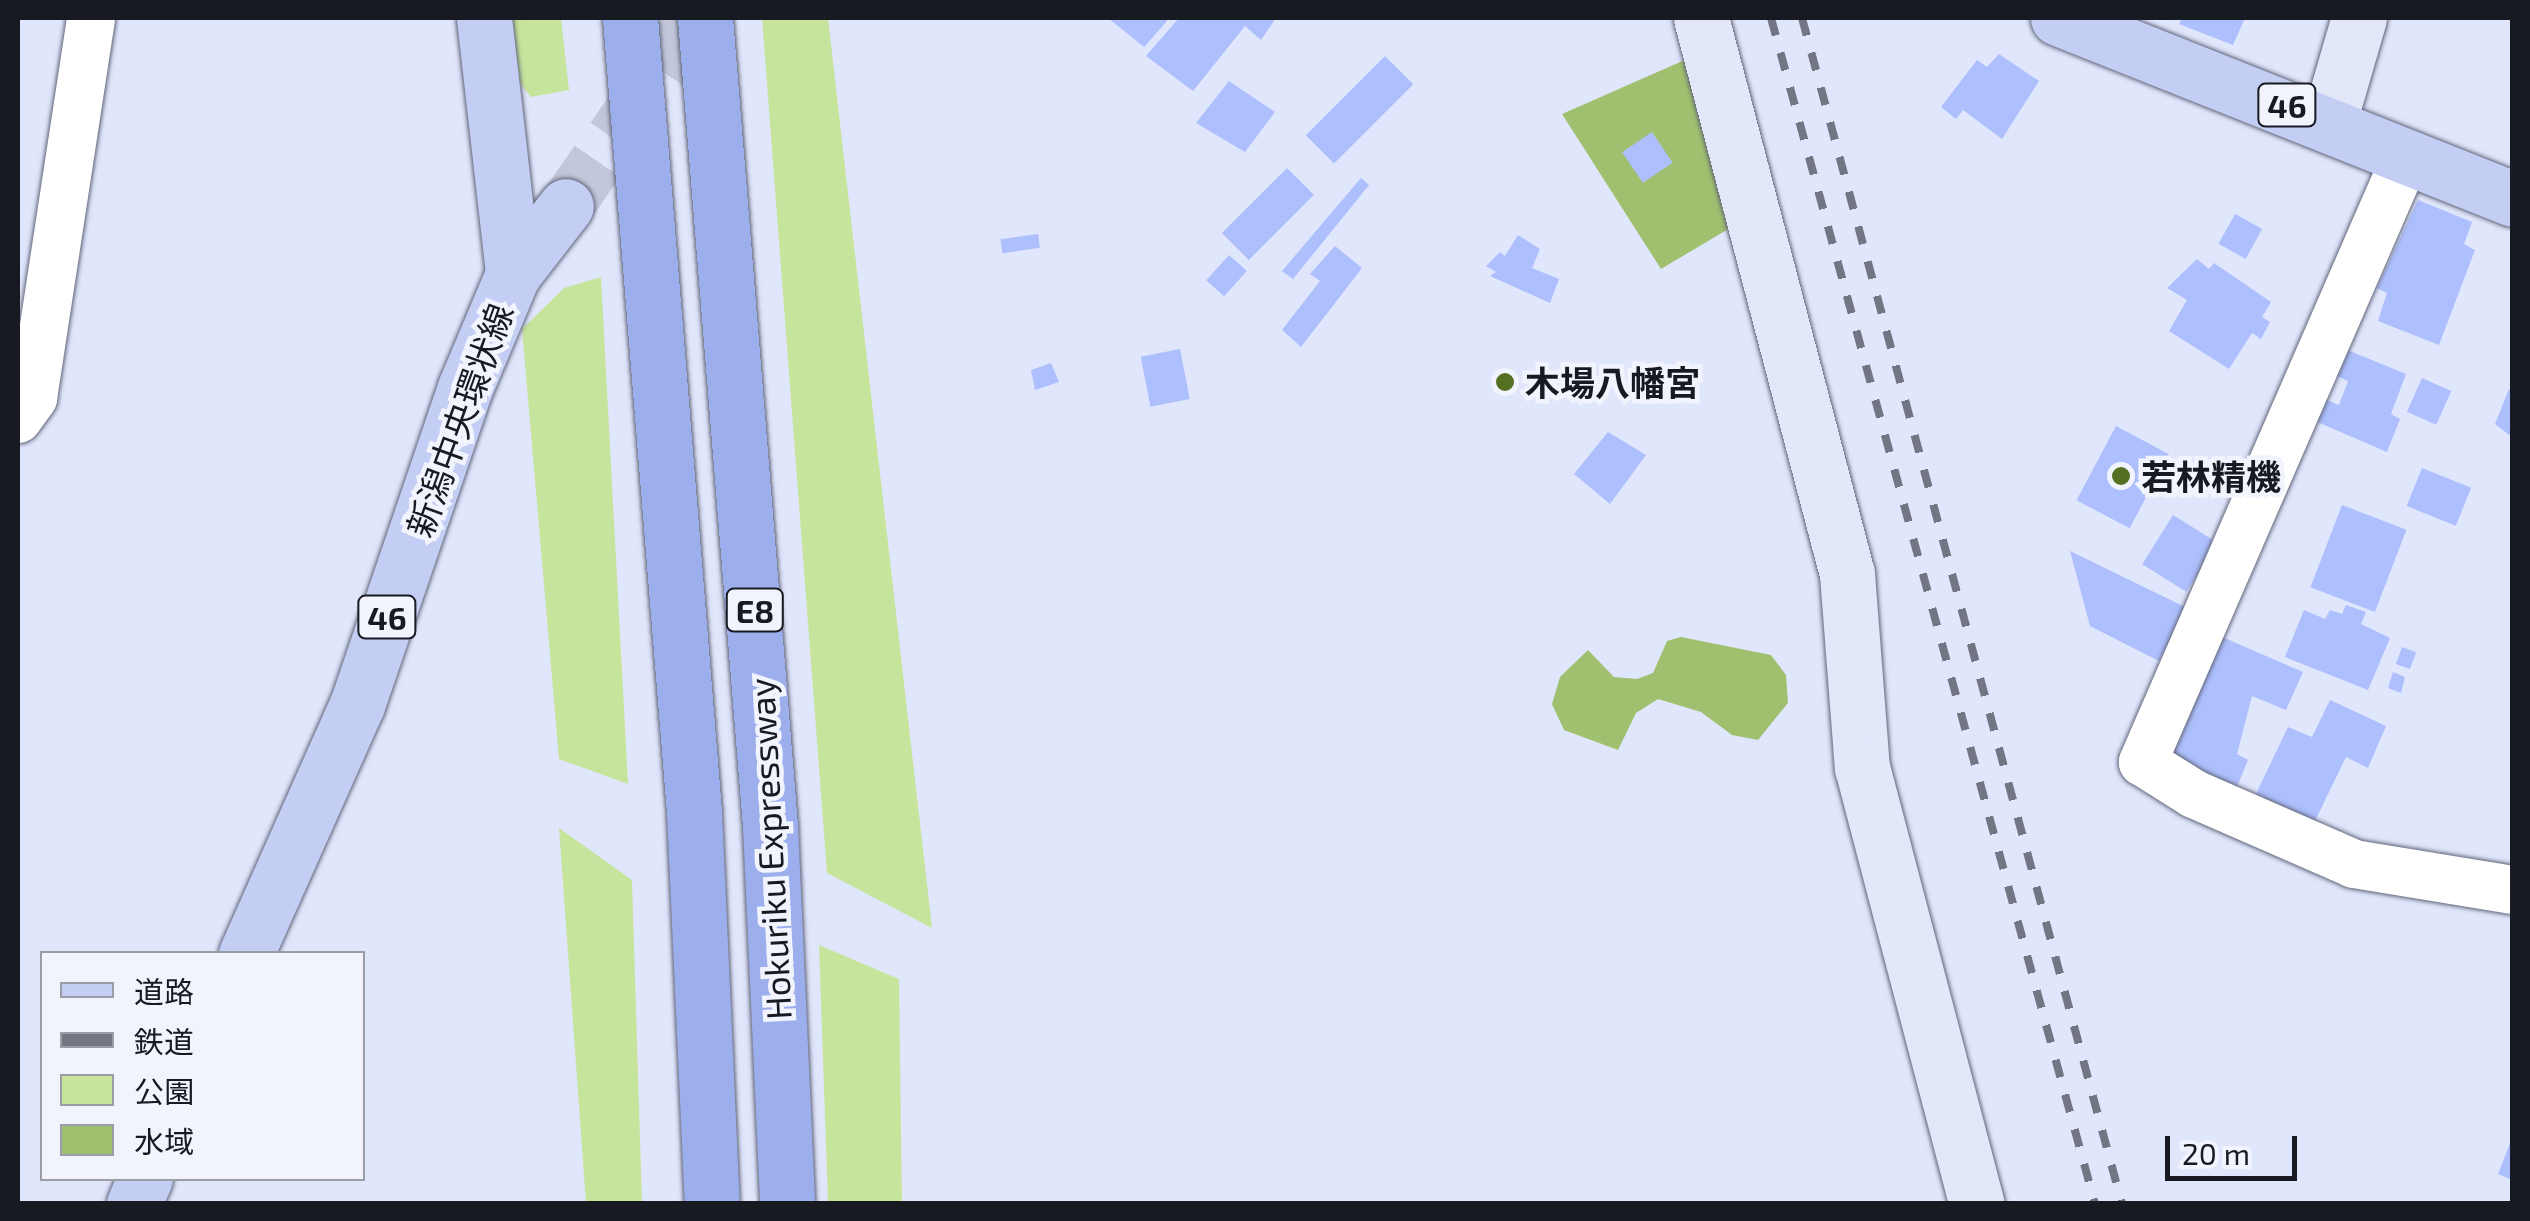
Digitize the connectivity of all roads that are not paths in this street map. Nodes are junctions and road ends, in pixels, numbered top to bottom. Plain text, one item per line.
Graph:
1 (91, 18) edge
2 (484, 18) edge
3 (630, 18) edge
4 (704, 18) edge
5 (1701, 18) edge
6 (2058, 18) edge
7 (2359, 18) edge
8 (2329, 121) junction
9 (2406, 157) junction
10 (2512, 199) edge
11 (566, 206) tunnel mouth
12 (513, 274) junction
13 (18, 418) edge
14 (2512, 890) edge
15 (247, 951) edge
16 (712, 1204) edge
17 (787, 1204) edge
18 (1977, 1204) edge

1 - 13 street
2 - 12 main road, 新潟中央環状線 / 46
3 - 16 highway, Hokuriku Expressway / E8
4 - 17 highway, Hokuriku Expressway / E8
5 - 18 street
6 - 8 main road, 46
7 - 8 street
8 - 9 main road, 46
9 - 10 main road, 46
9 - 14 street
11 - 12 main road, 新潟中央環状線 / 46
12 - 15 main road, 新潟中央環状線 / 46

